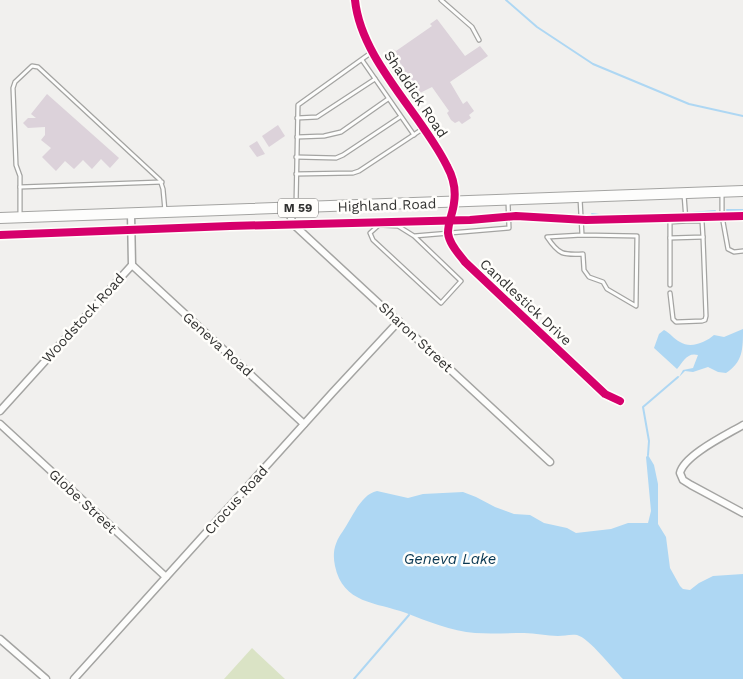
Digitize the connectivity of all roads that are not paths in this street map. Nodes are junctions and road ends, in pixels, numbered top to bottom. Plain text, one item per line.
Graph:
1 (355, 0) edge
2 (441, 0) edge
3 (479, 40) dead end
4 (373, 52) junction
5 (362, 60) junction
6 (375, 79) junction
7 (388, 99) junction
8 (400, 117) junction
9 (297, 118) junction
10 (424, 128) junction
11 (414, 135) junction
12 (297, 137) junction
13 (296, 157) junction
14 (296, 174) junction
15 (162, 182) junction
16 (20, 187) junction
17 (743, 191) edge
18 (722, 192) junction
19 (684, 193) junction
20 (580, 198) junction
21 (508, 200) junction
22 (454, 202) junction
23 (292, 208) junction
24 (165, 213) junction
25 (132, 214) junction
26 (20, 217) junction
27 (0, 218) edge
28 (686, 221) junction
29 (448, 234) junction
30 (582, 235) junction
31 (414, 236) junction
32 (703, 237) junction
33 (670, 238) junction
34 (743, 251) edge
35 (132, 265) junction
36 (670, 285) dead end
37 (670, 292) dead end
38 (399, 321) junction
39 (620, 401) dead end
40 (0, 411) edge
41 (0, 424) edge
42 (304, 424) junction
43 (743, 425) edge
44 (550, 462) dead end
45 (743, 513) edge
46 (166, 577) junction
47 (0, 639) edge
48 (46, 679) edge
49 (74, 679) edge

1 - 4 street, Shaddick Road
2 - 3 lane
4 - 5 lane
4 - 10 street, Shaddick Road
5 - 6 lane
5 - 9 lane
6 - 7 lane
6 - 9 lane
7 - 8 lane
7 - 12 lane
8 - 11 lane
8 - 13 lane
9 - 12 lane
10 - 11 lane
10 - 22 street, Shaddick Road
11 - 14 lane
12 - 13 lane
13 - 14 lane
14 - 23 lane
15 - 16 lane
15 - 16 lane
15 - 24 lane
16 - 26 lane
17 - 18 highway, Highland Road / M 59
18 - 19 highway, Highland Road / M 59
18 - 34 lane
19 - 20 highway, Highland Road / M 59
19 - 28 lane
20 - 21 highway, Highland Road / M 59
20 - 30 lane
21 - 22 highway, Highland Road / M 59
21 - 29 lane
22 - 23 highway, Highland Road / M 59
22 - 29 street
23 - 24 highway, Highland Road / M 59
23 - 38 street, Sharon Street
24 - 25 highway, Highland Road / M 59
25 - 26 highway, Highland Road / M 59
25 - 35 street, Woodstock Road
26 - 27 highway, Highland Road / M 59
28 - 32 lane
28 - 33 lane
29 - 31 lane
29 - 39 street, Candlestick Drive
30 - 30 lane
31 - 31 lane
32 - 33 lane
32 - 37 lane
33 - 36 lane
35 - 40 street, Woodstock Road
35 - 42 street, Geneva Road
38 - 42 street, Crocus Road
38 - 44 street, Sharon Street
41 - 46 street, Globe Street
42 - 46 street, Crocus Road
43 - 45 street
46 - 49 street, Crocus Road
47 - 48 street

